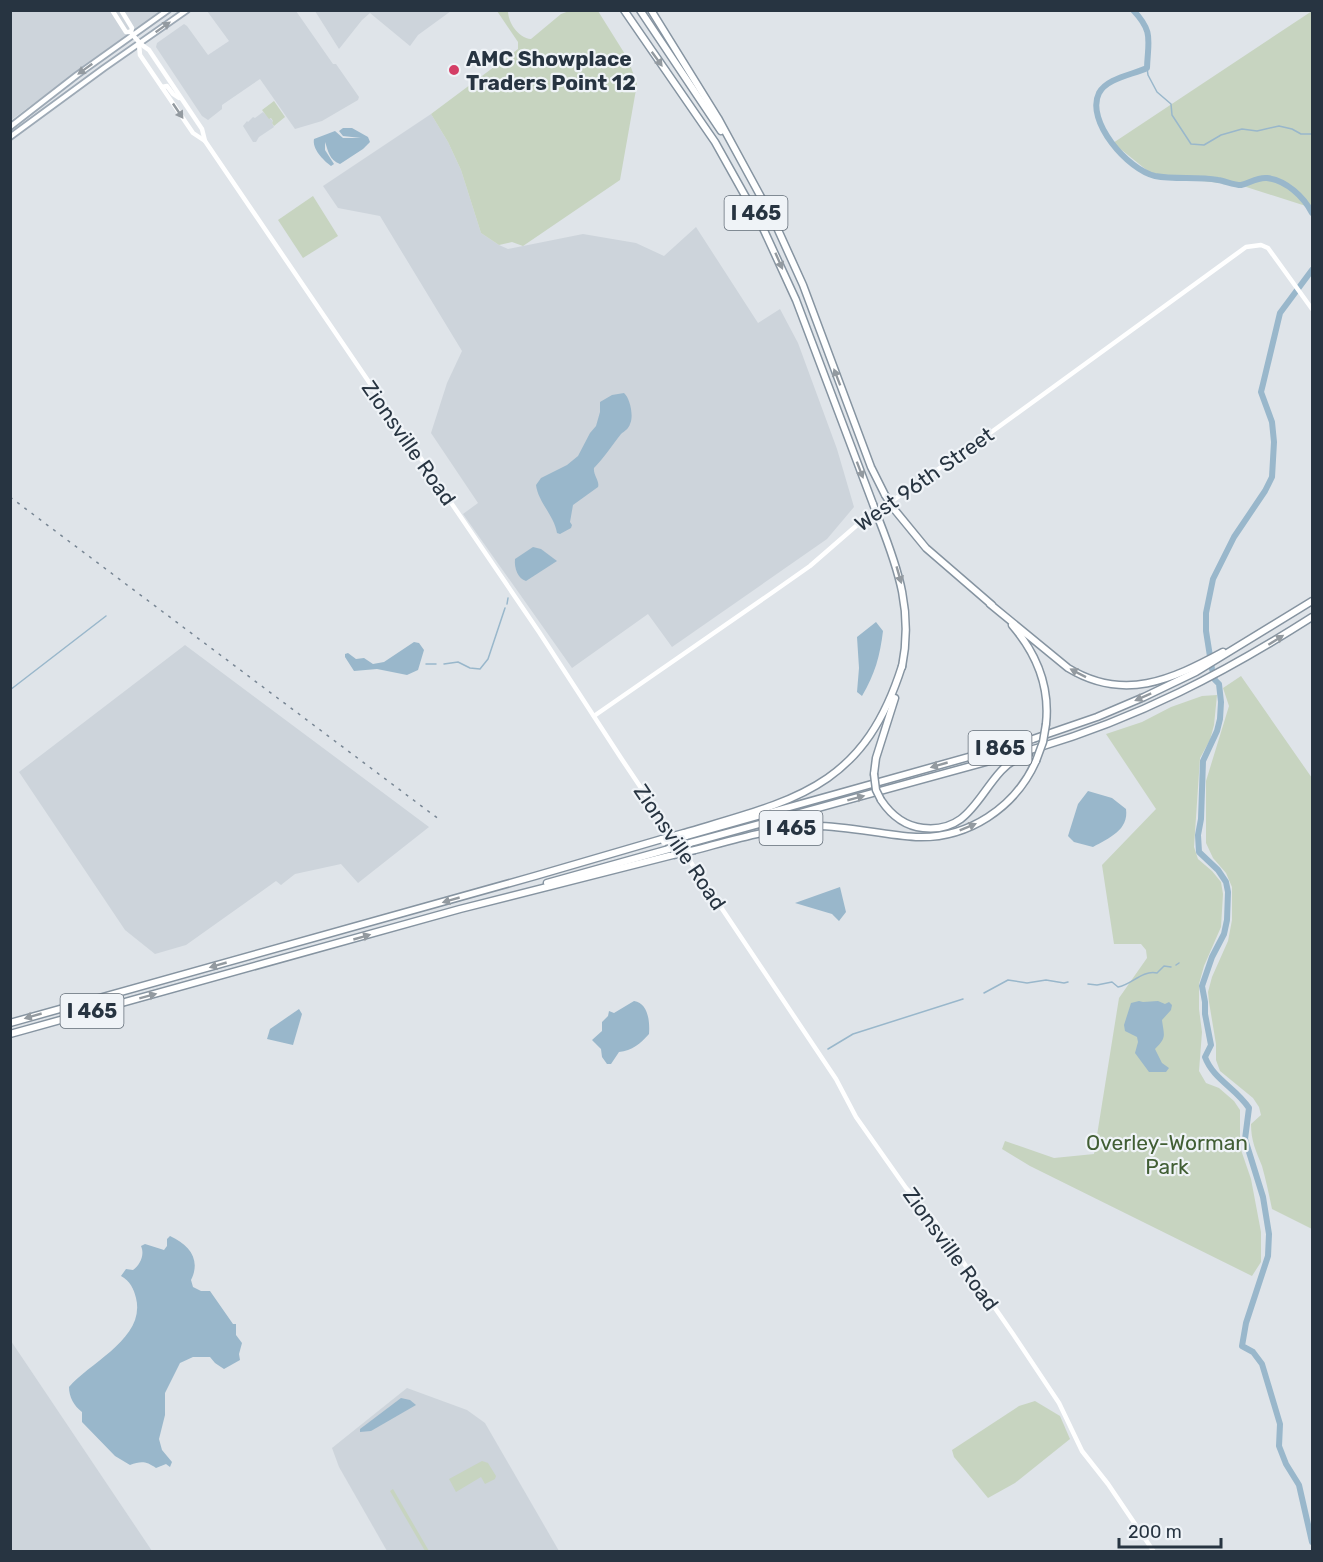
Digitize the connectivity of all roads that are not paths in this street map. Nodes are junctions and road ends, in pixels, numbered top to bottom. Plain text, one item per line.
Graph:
1 (112, 10) edge
2 (121, 10) edge
3 (168, 10) edge
4 (187, 10) edge
5 (623, 10) edge
6 (640, 10) edge
7 (651, 10) edge
8 (132, 34) junction
9 (139, 44) junction
10 (162, 87) junction
11 (182, 99) junction
12 (10, 127) edge
13 (10, 137) edge
14 (205, 141) junction
15 (741, 161) junction
16 (1312, 309) edge
17 (1312, 601) edge
18 (990, 604) junction
19 (1312, 616) edge
20 (902, 666) junction
21 (1196, 669) junction
22 (594, 716) junction
23 (1059, 741) junction
24 (685, 835) junction
25 (547, 885) junction
26 (460, 909) joint
27 (10, 1023) edge
28 (10, 1034) edge
29 (1154, 1551) edge

1 - 8 main road, Zionsville Road
2 - 8 main road, Zionsville Road
3 - 8 main road
9 -> 4 main road
5 -> 20 highway, I 465, bridge
6 - 15 highway, I 465
7 - 15 highway
8 - 9 main road, Zionsville Road
8 -> 12 main road
9 - 10 main road, Zionsville Road
9 - 11 main road, Zionsville Road
9 - 13 main road
10 - 11 main road
10 -> 14 main road, Zionsville Road
11 - 14 main road, Zionsville Road
14 - 22 main road, Zionsville Road
18 -> 15 highway, I 465, bridge
16 - 22 main road, West 96th Street
17 - 21 highway
21 -> 18 highway
25 -> 18 highway, I 465, bridge
23 -> 19 highway, I 865
20 - 23 highway, bridge
20 - 24 highway, I 465
21 -> 24 highway, I 865
22 - 29 main road, Zionsville Road
25 -> 23 highway, I 865, bridge
24 -> 27 highway, I 465, bridge
25 - 26 highway, I 865
28 -> 26 highway, I 465

